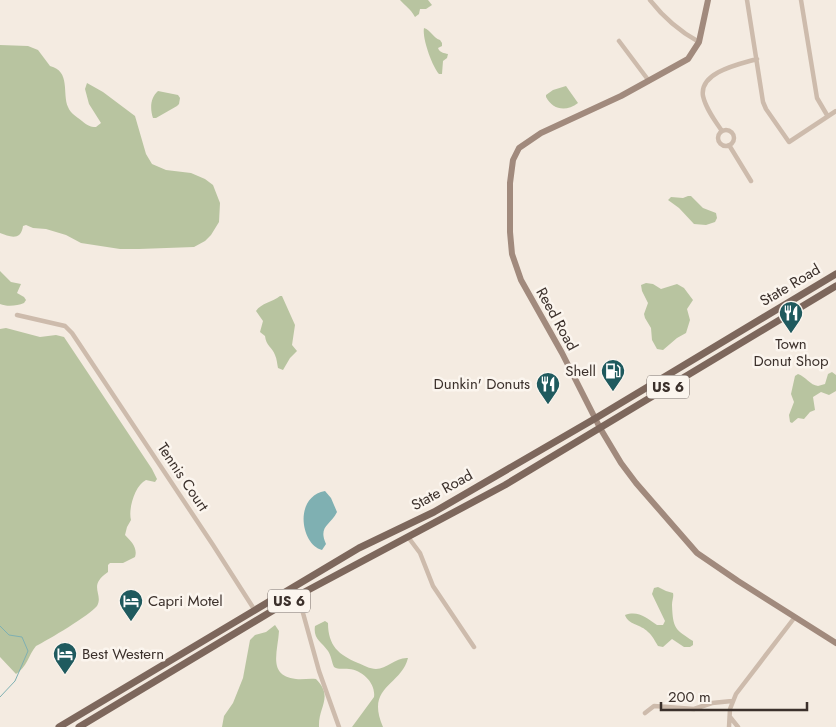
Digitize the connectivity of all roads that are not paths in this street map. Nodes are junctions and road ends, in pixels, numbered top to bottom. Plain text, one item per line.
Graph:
1 (650, 0) edge
2 (708, 0) edge
3 (747, 0) edge
4 (801, 0) edge
5 (619, 41) dead end
6 (699, 42) junction
7 (757, 59) junction
8 (649, 81) junction
9 (836, 110) edge
10 (827, 115) junction
11 (722, 131) junction
12 (729, 145) junction
13 (751, 181) dead end
14 (836, 274) edge
15 (836, 286) edge
16 (17, 315) dead end
17 (596, 418) junction
18 (600, 428) junction
19 (434, 512) junction
20 (438, 521) junction
21 (408, 537) junction
22 (297, 596) junction
23 (254, 609) junction
24 (795, 617) junction
25 (235, 621) junction
26 (241, 630) junction
27 (836, 643) edge
28 (474, 648) dead end
29 (143, 677) junction
30 (148, 686) junction
31 (732, 701) junction
32 (645, 713) dead end
33 (730, 717) junction
34 (59, 727) edge
35 (80, 727) edge
36 (339, 727) edge
37 (729, 727) edge
38 (738, 727) edge

1 - 6 street
2 - 6 street, Reed Road
3 - 7 street
4 - 10 street
5 - 8 street
6 - 8 street, Reed Road
7 - 10 street
7 - 11 street
8 - 17 street, Reed Road
9 - 10 street
11 - 12 street
11 - 12 street
12 - 13 street
14 - 17 main road, State Road / US 6
15 - 18 main road, State Road / US 6
16 - 23 street, Tennis Court
17 - 18 street, Reed Road
17 - 19 main road, State Road / US 6
18 - 20 main road, State Road / US 6
18 - 24 street, Reed Road
19 - 20 street
19 - 23 main road, State Road / US 6
20 - 21 main road, State Road / US 6
21 - 22 main road, State Road / US 6
21 - 28 street
22 - 26 main road, State Road / US 6
22 - 36 street
23 - 25 main road, State Road / US 6
24 - 27 street, Reed Road
24 - 31 street
25 - 26 street
25 - 29 main road, State Road / US 6
26 - 30 main road, State Road / US 6
29 - 30 street
29 - 34 main road, State Road / US 6
30 - 35 main road, State Road / US 6
31 - 32 street
31 - 33 street
33 - 37 street
33 - 38 street

